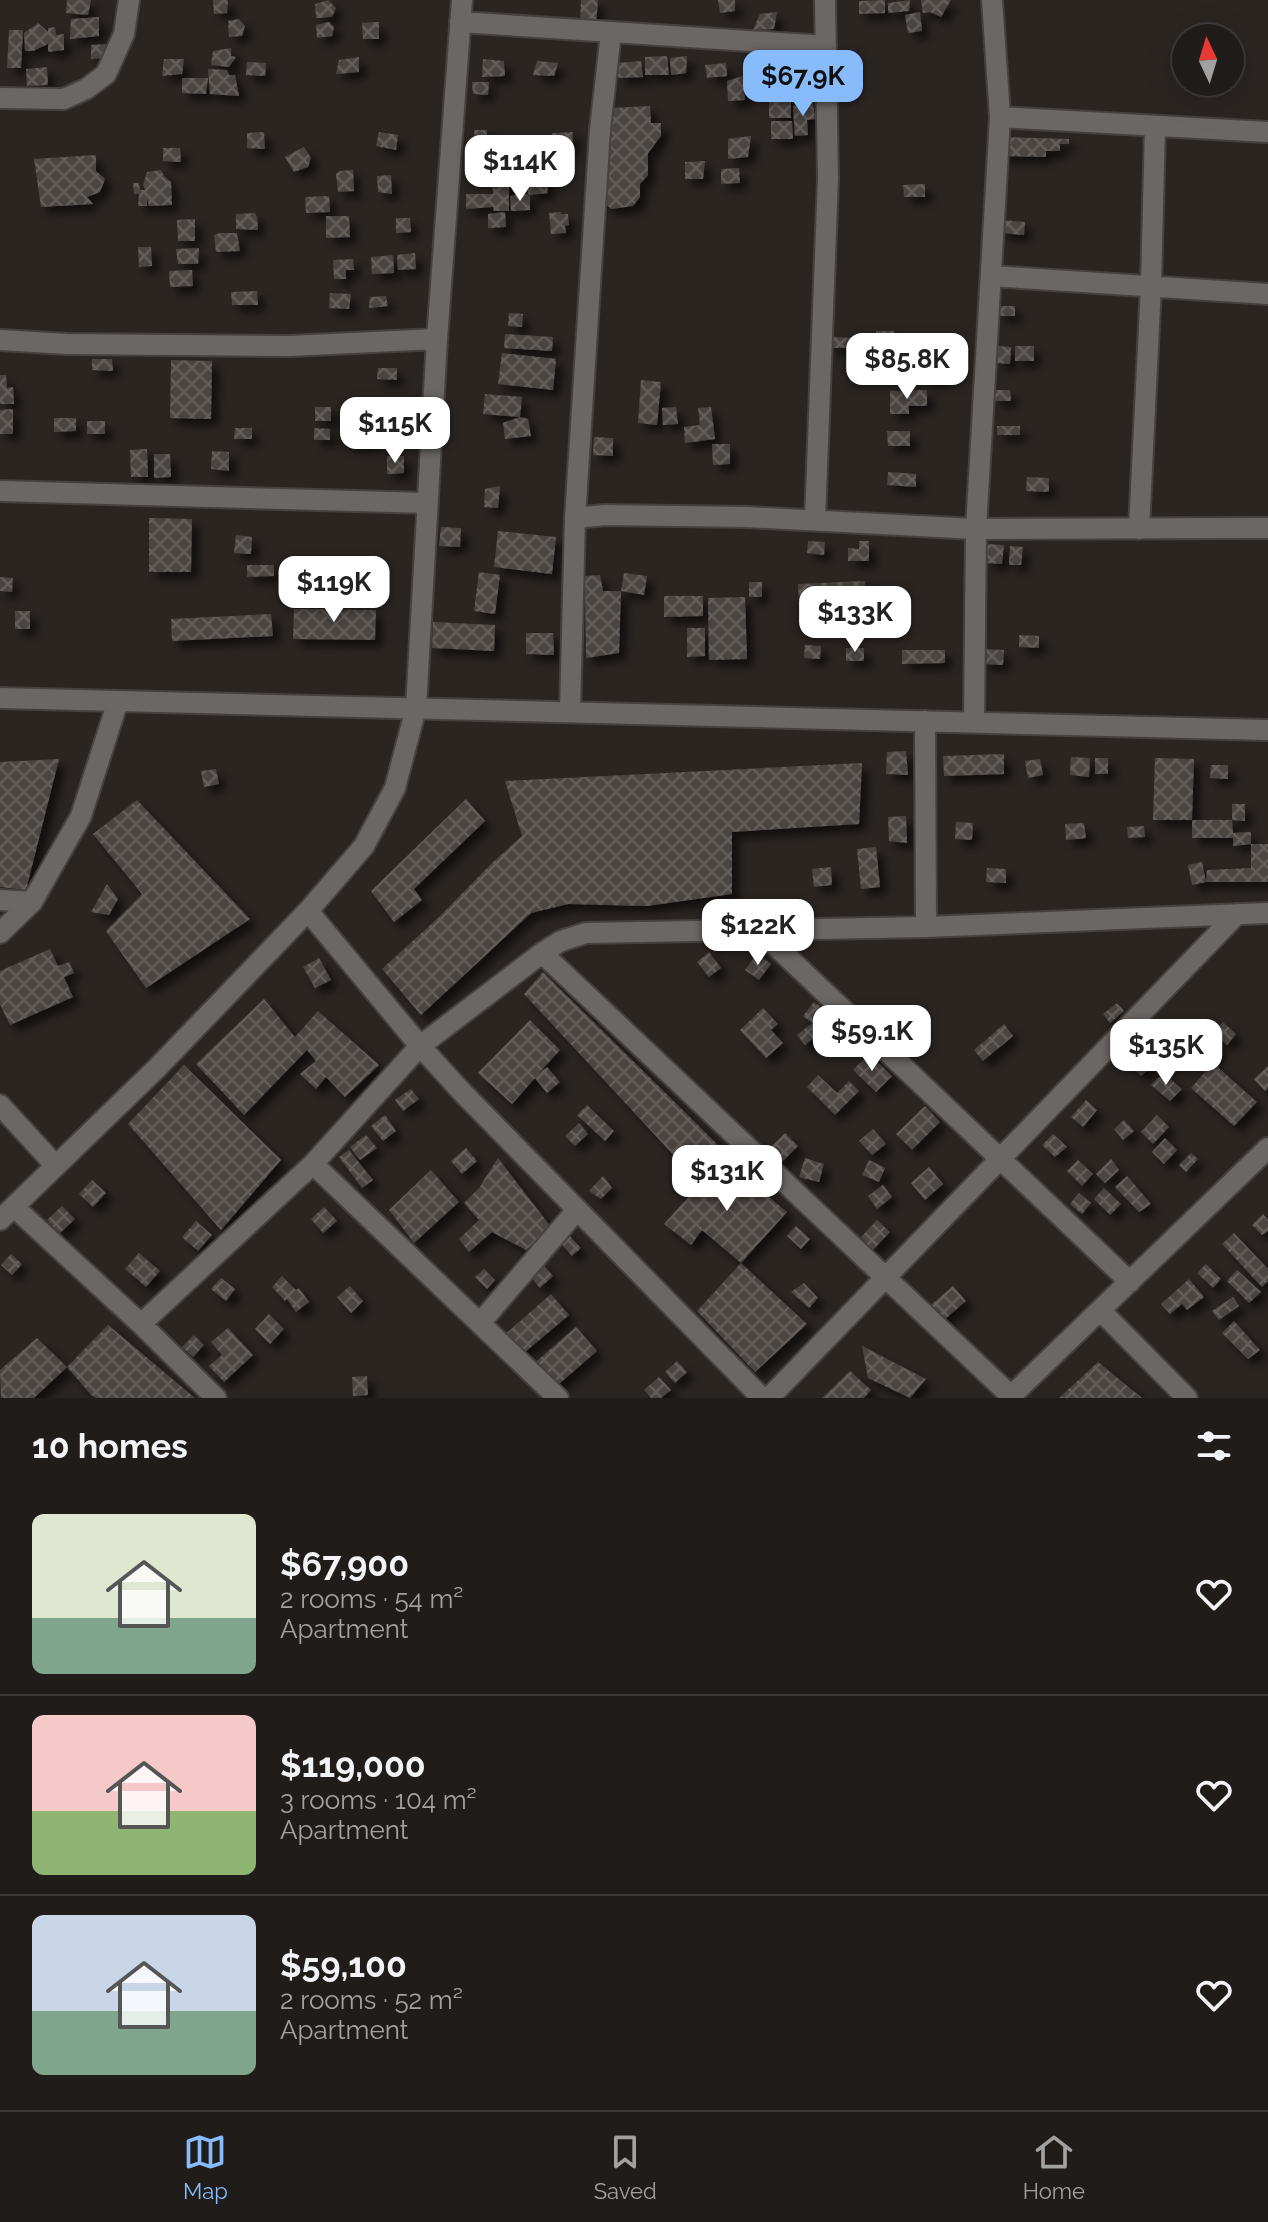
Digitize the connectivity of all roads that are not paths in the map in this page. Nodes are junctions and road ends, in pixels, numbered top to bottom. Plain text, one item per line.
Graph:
1 (129, 0) edge
2 (462, 0) edge
3 (825, 0) edge
4 (992, 0) edge
5 (460, 22) junction
6 (611, 32) junction
7 (826, 46) junction
8 (0, 98) edge
9 (1000, 117) junction
10 (1155, 126) junction
11 (1268, 132) edge
12 (991, 276) junction
13 (1151, 286) junction
14 (1268, 294) edge
15 (437, 339) junction
16 (0, 340) edge
17 (0, 491) edge
18 (427, 503) junction
19 (575, 518) junction
20 (815, 520) junction
21 (1268, 528) edge
22 (976, 529) junction
23 (1139, 529) junction
24 (0, 698) edge
25 (118, 701) junction
26 (416, 708) junction
27 (570, 712) junction
28 (925, 721) junction
29 (974, 722) junction
30 (1268, 730) edge
31 (0, 900) edge
32 (32, 902) junction
33 (308, 911) junction
34 (1268, 913) edge
35 (1237, 914) junction
36 (926, 927) junction
37 (759, 930) junction
38 (0, 933) edge
39 (542, 953) junction
40 (420, 1046) junction
41 (0, 1105) edge
42 (1268, 1148) edge
43 (1001, 1159) junction
44 (313, 1164) junction
45 (56, 1166) junction
46 (577, 1210) junction
47 (7, 1213) edge
48 (886, 1278) junction
49 (1130, 1282) junction
50 (1100, 1310) junction
51 (480, 1323) junction
52 (141, 1324) junction
53 (1010, 1397) edge
54 (216, 1398) edge
55 (558, 1398) edge
56 (762, 1398) edge
57 (769, 1398) edge
58 (1187, 1398) edge

1 - 8 street
2 - 5 street
3 - 7 street
4 - 9 street
5 - 6 street
5 - 15 street
6 - 7 street
6 - 19 street
7 - 20 street
9 - 10 street
9 - 12 street
10 - 11 street
10 - 13 street
12 - 13 street
12 - 22 street
13 - 14 street
13 - 23 street
15 - 16 street
15 - 18 street
17 - 18 street
18 - 26 street
19 - 20 street
19 - 27 street
20 - 22 street
21 - 23 street
22 - 23 street
22 - 29 street
24 - 25 street
25 - 26 street
25 - 32 street
26 - 27 street
26 - 33 street
27 - 28 street
28 - 29 street
28 - 36 street
29 - 30 street
31 - 32 street
32 - 38 street
33 - 40 street
33 - 45 street
34 - 35 street
35 - 36 street
35 - 43 street
36 - 37 street
37 - 39 street
37 - 43 street
39 - 40 street
39 - 48 street
40 - 44 street
40 - 46 street
41 - 45 street
42 - 49 street
43 - 48 street
43 - 49 street
44 - 51 street
44 - 52 street
45 - 47 street
46 - 51 street
46 - 56 street
47 - 52 street
48 - 53 street
48 - 57 street
49 - 50 street
50 - 53 street
50 - 58 street
51 - 55 street
52 - 54 street

